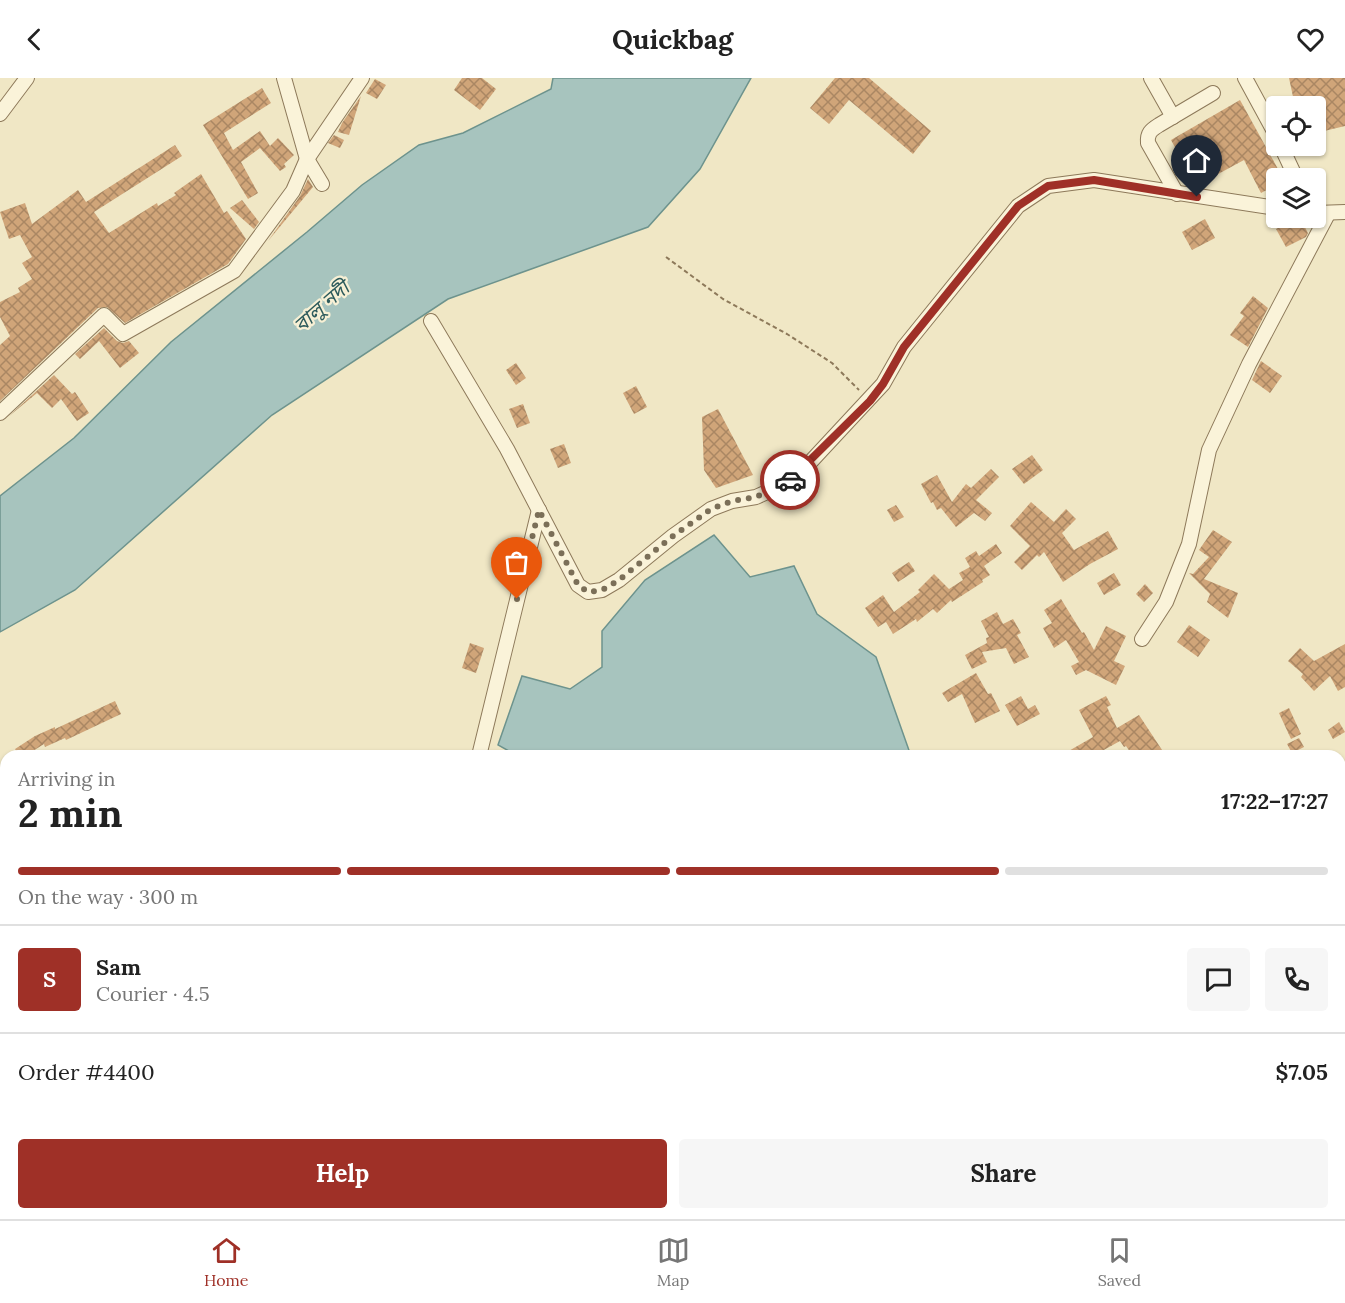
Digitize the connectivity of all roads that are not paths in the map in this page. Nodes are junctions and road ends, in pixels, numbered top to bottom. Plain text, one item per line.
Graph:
1 (27, 78) edge
2 (284, 78) edge
3 (362, 78) edge
4 (1151, 78) edge
5 (1245, 78) edge
6 (1213, 93) dead end
7 (0, 114) edge
8 (1173, 117) junction
9 (1266, 117) edge
10 (307, 159) junction
11 (322, 184) dead end
12 (1177, 194) junction
13 (1266, 207) edge
14 (1345, 212) edge
15 (1326, 213) edge
16 (1315, 228) edge
17 (431, 321) dead end
18 (0, 414) edge
19 (539, 510) junction
20 (1142, 639) dead end
21 (480, 750) edge

1 - 7 street
2 - 10 street
3 - 10 street
4 - 8 street
5 - 9 street
6 - 8 street
8 - 12 street
10 - 11 street
10 - 18 street
12 - 13 street
12 - 19 street
14 - 15 street
16 - 20 street
17 - 19 street
19 - 21 street

